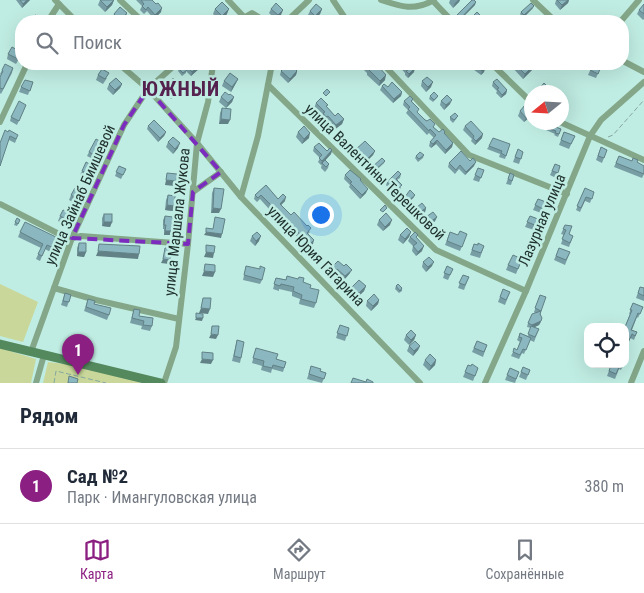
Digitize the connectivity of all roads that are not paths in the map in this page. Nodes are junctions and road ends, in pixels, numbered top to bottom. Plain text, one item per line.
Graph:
1 (120, 0) edge
2 (228, 0) edge
3 (309, 0) edge
4 (333, 0) edge
5 (381, 0) edge
6 (533, 0) edge
7 (639, 0) edge
8 (433, 1) edge
9 (57, 2) edge
10 (51, 15) edge
11 (70, 15) edge
12 (136, 15) edge
13 (238, 15) edge
14 (293, 15) edge
15 (343, 15) edge
16 (446, 15) edge
17 (549, 15) edge
18 (626, 15) edge
19 (629, 64) edge
20 (24, 70) edge
21 (126, 70) edge
22 (169, 70) edge
23 (212, 70) edge
24 (271, 70) edge
25 (389, 70) edge
26 (498, 70) edge
27 (644, 72) edge
28 (644, 82) edge
29 (268, 86) junction
30 (148, 89) junction
31 (524, 95) edge
32 (0, 122) edge
33 (569, 126) edge
34 (590, 136) junction
35 (197, 143) junction
36 (644, 160) edge
37 (221, 172) junction
38 (245, 182) junction
39 (230, 184) junction
40 (193, 192) junction
41 (567, 194) junction
42 (241, 197) junction
43 (0, 204) edge
44 (72, 238) junction
45 (188, 244) junction
46 (54, 288) junction
47 (526, 291) junction
48 (179, 319) junction
49 (0, 344) edge
50 (644, 351) edge
51 (31, 352) junction
52 (44, 355) junction
53 (36, 383) edge
54 (163, 383) edge
55 (420, 383) edge
56 (485, 383) edge
57 (631, 383) edge

1 - 12 street
2 - 13 street
3 - 14 street
4 - 15 street
5 - 8 street
6 - 17 street
7 - 18 street
8 - 16 street
9 - 10 street
9 - 11 street
19 - 27 street
20 - 32 street
21 - 30 street, улица Юрия Гагарина
22 - 30 street, улица Зайнаб Биишевой
23 - 35 street, улица Маршала Жукова
24 - 29 street
25 - 41 street
26 - 31 street
28 - 34 street, Лазурная улица
29 - 38 street
29 - 47 street, улица Валентины Терешковой
30 - 35 street, улица Юрия Гагарина
30 - 44 street, улица Зайнаб Биишевой
33 - 34 street
34 - 36 street
34 - 41 street, Лазурная улица
35 - 37 street, улица Юрия Гагарина
35 - 40 street, улица Маршала Жукова
37 - 39 street, улица Юрия Гагарина
37 - 40 street
38 - 39 street
38 - 42 street
39 - 42 street, улица Юрия Гагарина
40 - 45 street, улица Маршала Жукова
41 - 47 street, Лазурная улица
42 - 55 street, улица Юрия Гагарина
43 - 44 street
44 - 45 street
44 - 46 street, улица Зайнаб Биишевой
45 - 48 street, улица Маршала Жукова
46 - 48 street
46 - 51 street, улица Зайнаб Биишевой
47 - 56 street, Лазурная улица
48 - 54 street, улица Маршала Жукова
49 - 51 street
50 - 57 street
51 - 52 street
52 - 53 street
52 - 54 street

